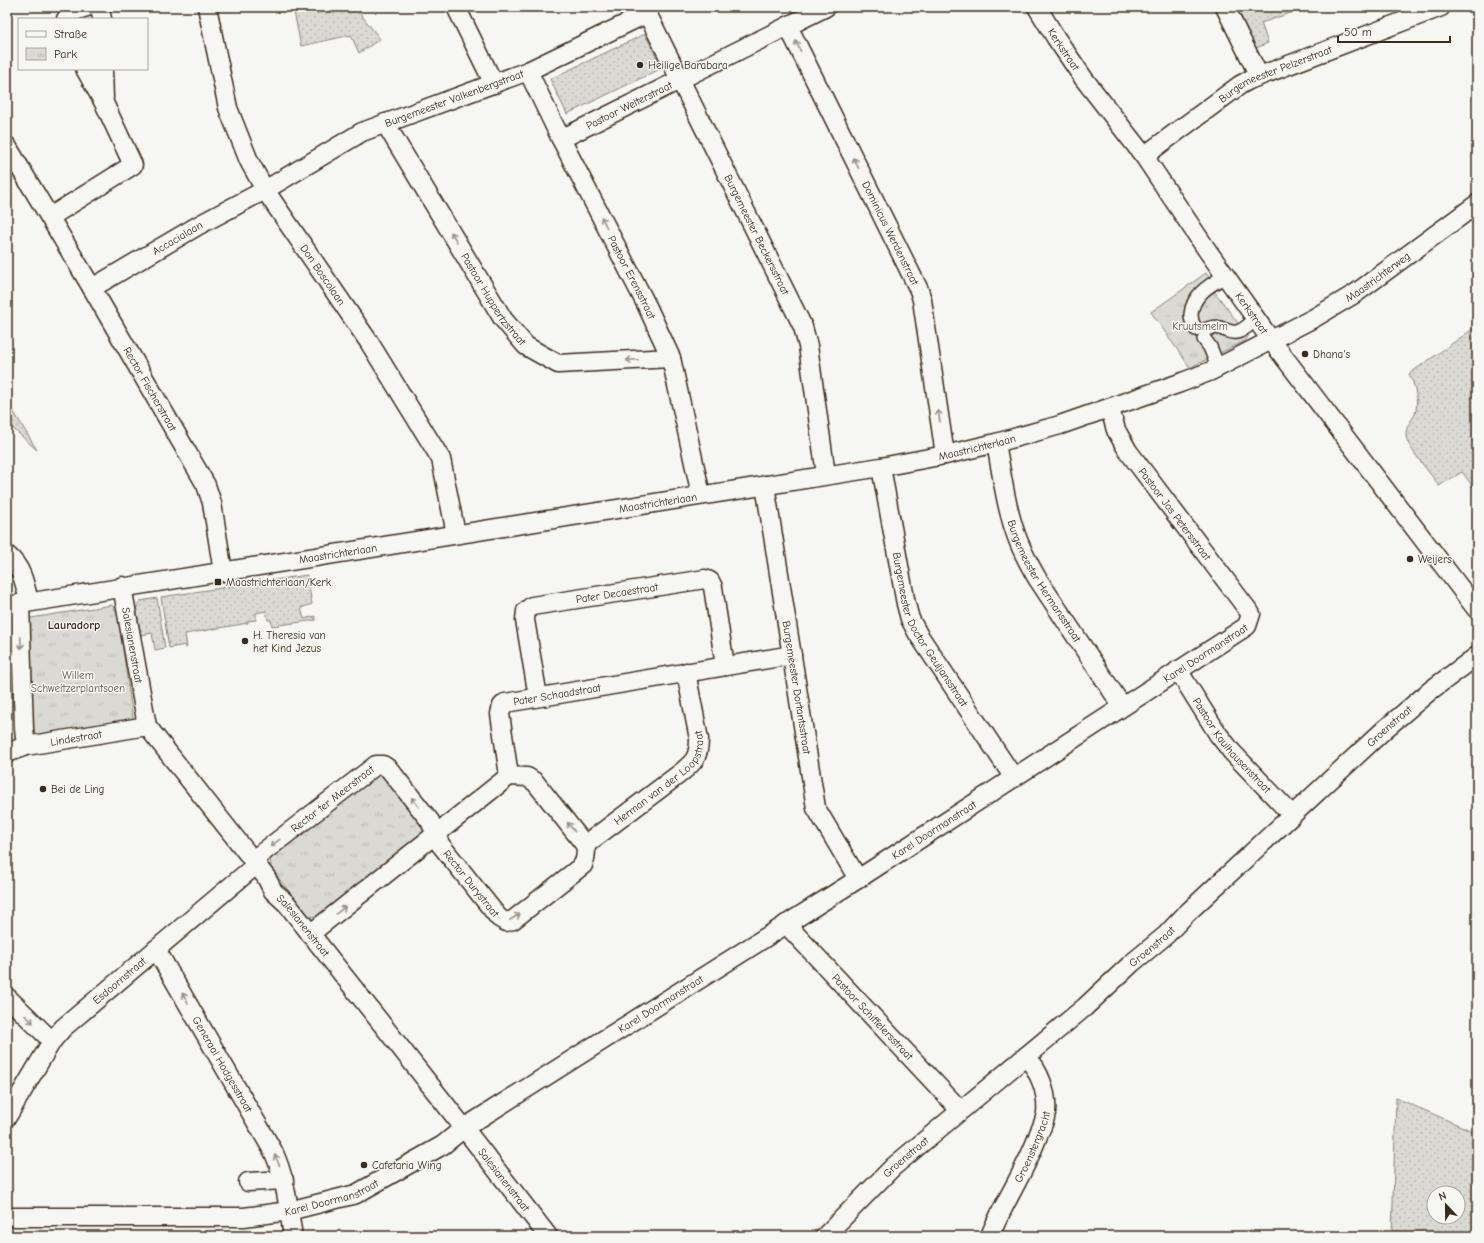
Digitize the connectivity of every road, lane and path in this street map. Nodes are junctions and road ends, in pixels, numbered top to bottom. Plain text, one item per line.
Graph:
1 (87, 7) edge
2 (100, 7) edge
3 (207, 7) edge
4 (456, 7) edge
5 (826, 7) edge
6 (1037, 7) edge
7 (1225, 7) edge
8 (1441, 7) edge
9 (646, 10) edge
10 (67, 18) edge
11 (102, 18) edge
12 (788, 26) junction
13 (86, 70) edge
14 (103, 70) edge
15 (528, 71) junction
16 (1259, 76) junction
17 (681, 80) junction
18 (494, 84) junction
19 (105, 104) junction
20 (385, 123) junction
21 (561, 139) junction
22 (7, 146) edge
23 (1144, 156) junction
24 (265, 190) junction
25 (1477, 204) edge
26 (50, 217) junction
27 (1225, 276) junction
28 (92, 288) junction
29 (1256, 319) junction
30 (1202, 333) junction
31 (1271, 340) junction
32 (671, 358) junction
33 (1218, 367) junction
34 (1110, 409) junction
35 (996, 443) junction
36 (945, 455) junction
37 (881, 467) junction
38 (826, 475) junction
39 (765, 485) junction
40 (701, 495) junction
41 (456, 534) junction
42 (7, 555) edge
43 (223, 572) junction
44 (122, 586) junction
45 (18, 604) edge
46 (1477, 610) edge
47 (1251, 614) joint
48 (792, 655) junction
49 (1477, 656) edge
50 (726, 666) junction
51 (1178, 670) junction
52 (686, 672) junction
53 (538, 697) junction
54 (1122, 706) junction
55 (147, 726) junction
56 (26, 746) junction
57 (7, 753) edge
58 (509, 776) junction
59 (1014, 778) junction
60 (1292, 815) junction
61 (436, 834) junction
62 (585, 845) junction
63 (256, 865) junction
64 (858, 879) junction
65 (786, 924) junction
66 (310, 934) junction
67 (156, 949) junction
68 (7, 997) edge
69 (52, 1041) junction
70 (1026, 1056) junction
71 (960, 1110) junction
72 (7, 1117) edge
73 (464, 1128) junction
74 (284, 1180) junction
75 (248, 1182) dead end
76 (289, 1211) junction
77 (7, 1217) edge
78 (293, 1236) edge
79 (548, 1236) edge
80 (825, 1236) edge
81 (990, 1236) edge

1 - 10 street
2 - 11 street
3 - 24 street, Don Boscolaan
4 - 18 street
5 - 12 street, Pastoor Welterstraat
6 - 23 street, Kerkstraat
7 - 16 street
8 - 16 street, Burgemeester Pelzerstraat
9 - 15 street, Burgemeester Valkenbergstraat
9 - 17 street, Burgemeester Beckersstraat
12 - 17 street, Pastoor Welterstraat
36 -> 12 street, Dominicus Werdenstraat
13 - 19 street
14 - 19 street
15 - 18 street, Burgemeester Valkenbergstraat
15 - 21 street, Pastoor Erensstraat
16 - 23 street, Burgemeester Pelzerstraat
17 - 21 street, Pastoor Welterstraat
17 - 38 street, Burgemeester Beckersstraat
18 - 20 street, Burgemeester Valkenbergstraat
19 - 26 street
20 - 24 street, Burgemeester Valkenbergstraat
32 -> 20 street, Pastoor Huppertzstraat
32 -> 21 street, Pastoor Erensstraat
22 - 26 street, Rector Fischerstraat
23 - 27 street, Kerkstraat
24 - 28 street, Accacialaan
24 - 41 street, Don Boscolaan
25 - 31 street, Maastrichterweg
26 - 28 street, Rector Fischerstraat
27 - 29 street, Kerkstraat
27 - 30 street
28 - 43 street, Rector Fischerstraat
29 - 30 street
29 - 31 street, Kerkstraat
30 - 33 street
31 - 33 street, Maastrichterlaan
31 - 46 street, Kerkstraat
32 - 40 street, Pastoor Erensstraat
33 - 34 street, Maastrichterlaan
34 - 35 street, Maastrichterlaan
34 - 47 street, Pastoor Jos Petersstraat
35 - 36 street, Maastrichterlaan
35 - 54 street, Burgemeester Hermansstraat
36 - 37 street, Maastrichterlaan
37 - 38 street, Maastrichterlaan
37 - 59 street, Burgemeester Doctor Geuljansstraat
38 - 39 street, Maastrichterlaan
39 - 40 street, Maastrichterlaan
39 - 48 street, Burgemeester Dortantsstraat
40 - 41 street, Maastrichterlaan
41 - 43 street, Maastrichterlaan
42 - 45 street
43 - 44 street, Maastrichterlaan
44 - 45 street, Maastrichterlaan
44 - 55 street, Salesianenstraat
45 -> 56 street
47 - 51 street, Karel Doormanstraat
48 - 50 street, Pater Schaadstraat
48 - 64 street, Burgemeester Dortantsstraat
49 - 60 street, Groenstraat
50 - 52 street, Pater Schaadstraat
50 - 53 street, Pater Decaestraat
51 - 54 street, Karel Doormanstraat
51 - 60 street, Pastoor Kaulhausenstraat
52 - 53 street, Pater Schaadstraat
52 - 62 street, Herman van der Loopstraat
53 - 58 street, Pater Schaadstraat
54 - 59 street, Karel Doormanstraat
55 - 56 street, Lindestraat
55 - 63 street, Salesianenstraat
56 - 57 street, Lindestraat
58 - 61 street
62 -> 58 street
59 - 64 street, Karel Doormanstraat
60 - 70 street, Groenstraat
61 -> 62 street, Rector Durystraat
61 -> 63 street, Rector ter Meerstraat
66 -> 61 street
63 - 66 street, Salesianenstraat
63 - 67 street, Esdoornstraat
64 - 65 street, Karel Doormanstraat
65 - 71 street, Pastoor Schiffelersstraat
65 - 73 street, Karel Doormanstraat
66 - 73 street, Salesianenstraat
67 - 69 street, Esdoornstraat
74 -> 67 street, Generaal Hodgesstraat
68 -> 69 street
69 - 72 street, Esdoornstraat
70 - 71 street, Groenstraat
70 - 81 street, Groenstergracht
71 - 80 street, Groenstraat
73 - 76 street, Karel Doormanstraat
73 - 79 street, Salesianenstraat
74 - 75 street
74 - 76 street, Generaal Hodgesstraat
76 - 77 street, Karel Doormanstraat
76 - 78 street, Generaal Hodgesstraat

